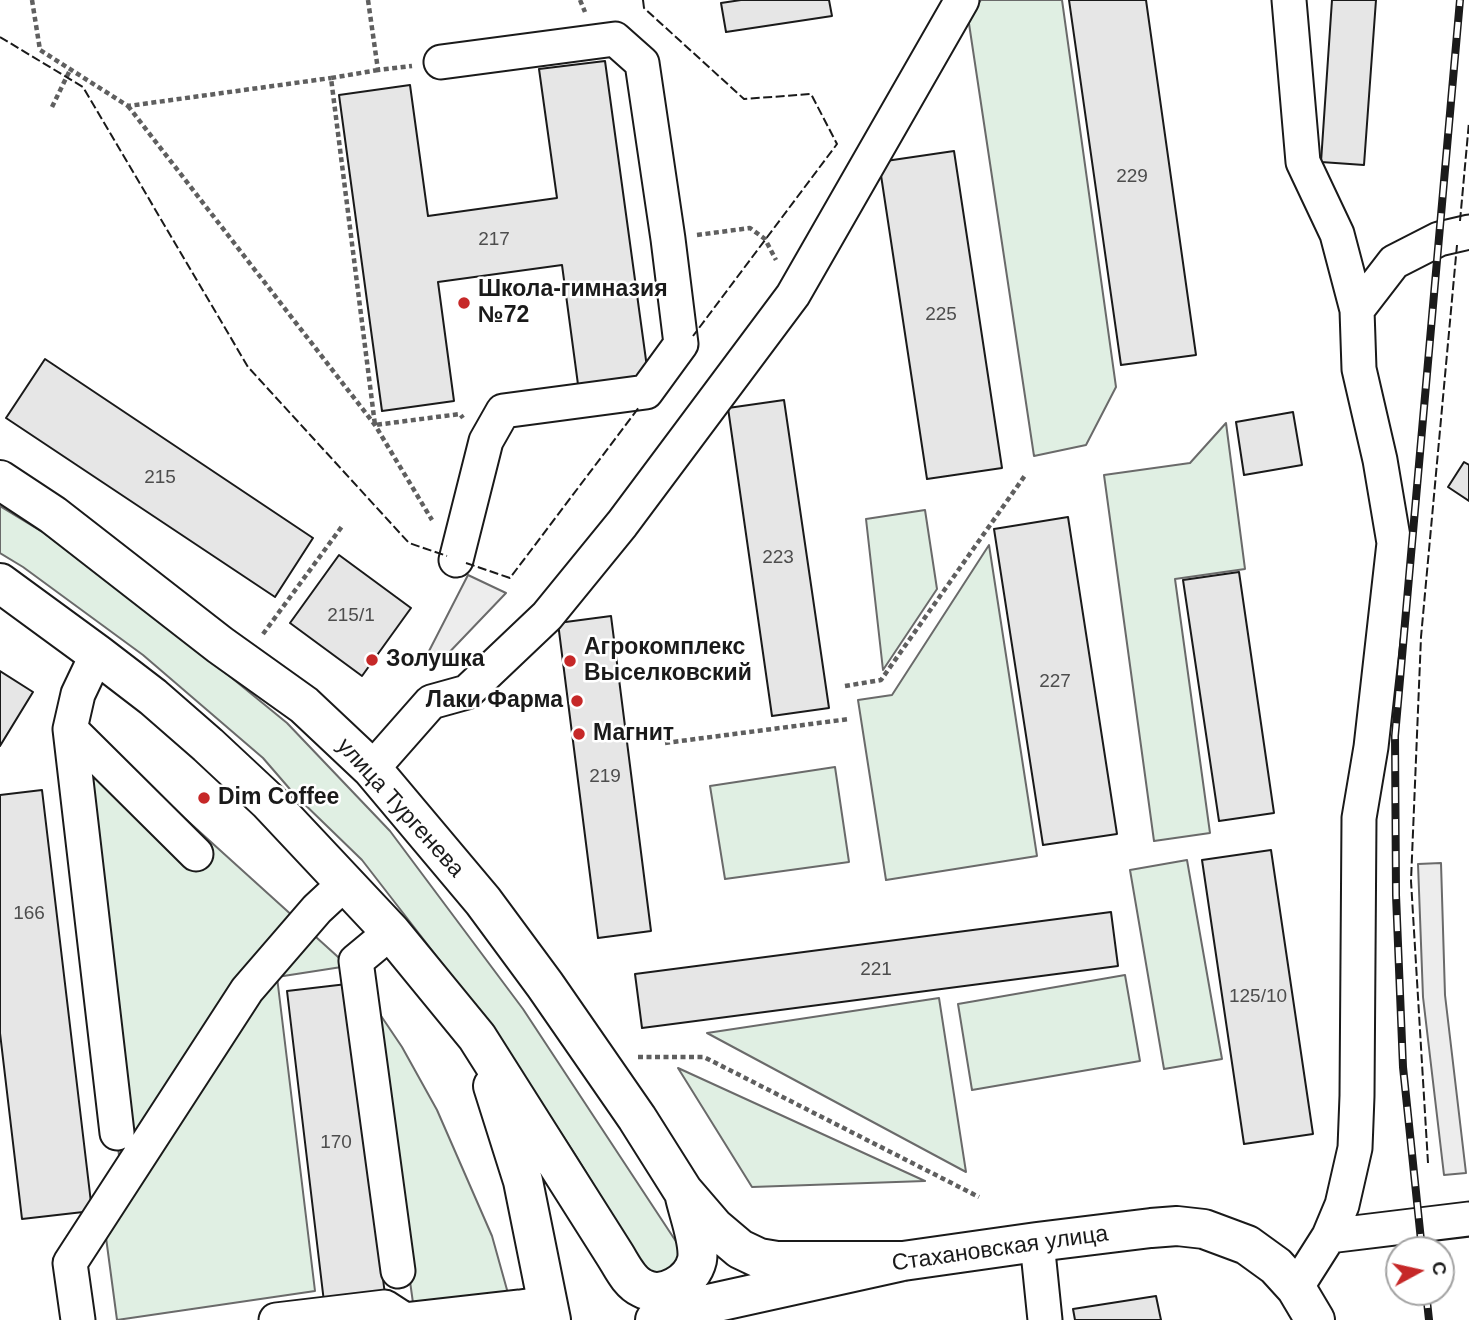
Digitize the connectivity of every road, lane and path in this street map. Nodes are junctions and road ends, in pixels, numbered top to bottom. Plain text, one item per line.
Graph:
1 (32, 0) edge
2 (368, 0) edge
3 (962, 0) edge
4 (1289, 0) edge
5 (441, 62) joint
6 (70, 70) junction
7 (378, 70) junction
8 (331, 78) junction
9 (128, 106) junction
10 (52, 107) dead end
11 (1469, 232) edge
12 (668, 239) junction
13 (793, 295) junction
14 (1357, 310) junction
15 (375, 425) junction
16 (486, 441) junction
17 (1026, 474) dead end
18 (0, 480) edge
19 (343, 525) dead end
20 (456, 560) joint
21 (0, 583) edge
22 (261, 637) dead end
23 (97, 653) junction
24 (845, 686) dead end
25 (849, 719) dead end
26 (70, 729) junction
27 (665, 743) dead end
28 (372, 769) junction
29 (197, 854) dead end
30 (345, 883) junction
31 (391, 932) junction
32 (477, 1037) junction
33 (638, 1057) dead end
34 (117, 1133) dead end
35 (683, 1191) junction
36 (979, 1197) dead end
37 (1469, 1219) edge
38 (1329, 1236) junction
39 (1037, 1242) junction
40 (903, 1261) junction
41 (398, 1270) dead end
42 (1305, 1304) edge
43 (535, 1313) edge
44 (78, 1320) edge
45 (276, 1320) edge
46 (655, 1320) edge
47 (1045, 1320) edge

1 - 6 path
2 - 7 path
3 - 13 street
4 - 14 street
5 - 7 path
5 - 12 street
6 - 9 path
6 - 10 path
7 - 8 path
8 - 9 path
8 - 15 path
9 - 15 path
11 - 14 street
12 - 13 path
12 - 16 street
13 - 28 street
14 - 38 street
15 - 16 path
15 - 20 path
16 - 20 street
17 - 24 path
18 - 28 main road, улица Тургенева
19 - 22 path
21 - 23 main road
23 - 26 street
23 - 30 main road
25 - 27 path
26 - 29 street
26 - 34 street
28 - 35 main road, улица Тургенева
30 - 31 main road
30 - 44 street
31 - 32 main road
31 - 41 street
32 - 35 main road
32 - 43 main road
33 - 36 path
35 - 40 main road
37 - 38 street
38 - 42 street
39 - 40 main road, Стахановская улица
39 - 42 main road, Стахановская улица
39 - 47 street
40 - 46 main road, Стахановская улица
43 - 45 street

